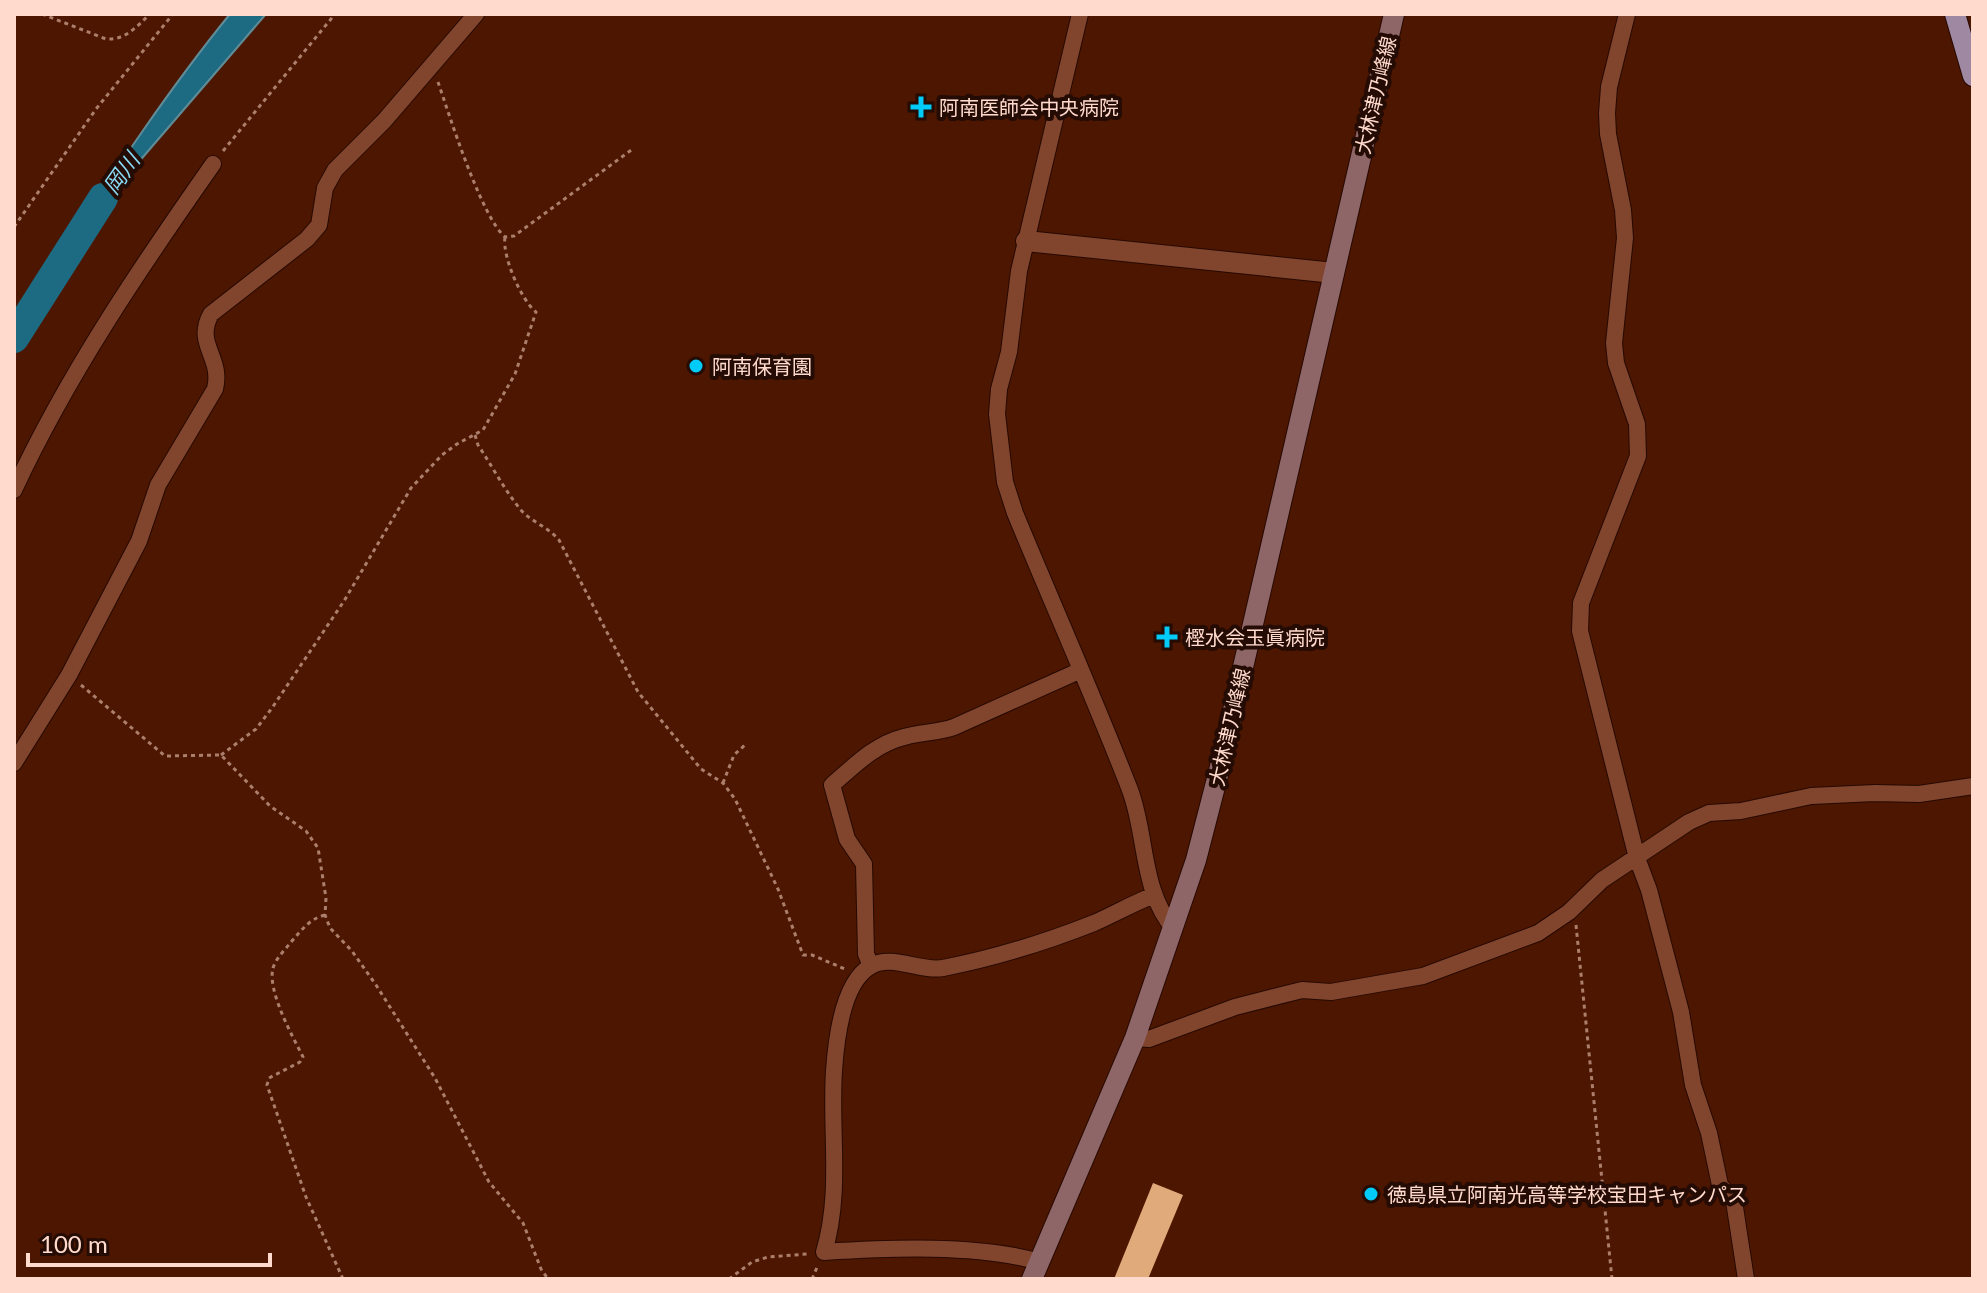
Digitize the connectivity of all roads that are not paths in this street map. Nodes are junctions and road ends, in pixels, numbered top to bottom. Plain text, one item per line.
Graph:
1 (476, 14) edge
2 (1080, 14) edge
3 (1394, 14) edge
4 (1627, 14) edge
5 (1955, 14) edge
6 (1973, 76) edge
7 (213, 164) road end
8 (1026, 241) junction
9 (1334, 273) junction
10 (14, 490) edge
11 (1079, 671) junction
12 (14, 763) edge
13 (1973, 786) edge
14 (1637, 858) junction
15 (1154, 895) junction
16 (1174, 929) junction
17 (871, 966) junction
18 (1135, 1038) junction
19 (1036, 1270) edge
20 (1746, 1279) edge

1 - 12 street
2 - 8 street
3 - 9 main road, 大林津乃峰線
4 - 14 street
5 - 6 main road
7 - 10 street
8 - 9 street
8 - 11 street
9 - 16 main road, 大林津乃峰線
11 - 15 street
11 - 17 street
13 - 14 street
14 - 18 street
14 - 20 street
15 - 16 street
15 - 17 street
16 - 18 main road, 大林津乃峰線
17 - 19 street
18 - 19 main road, 大林津乃峰線

